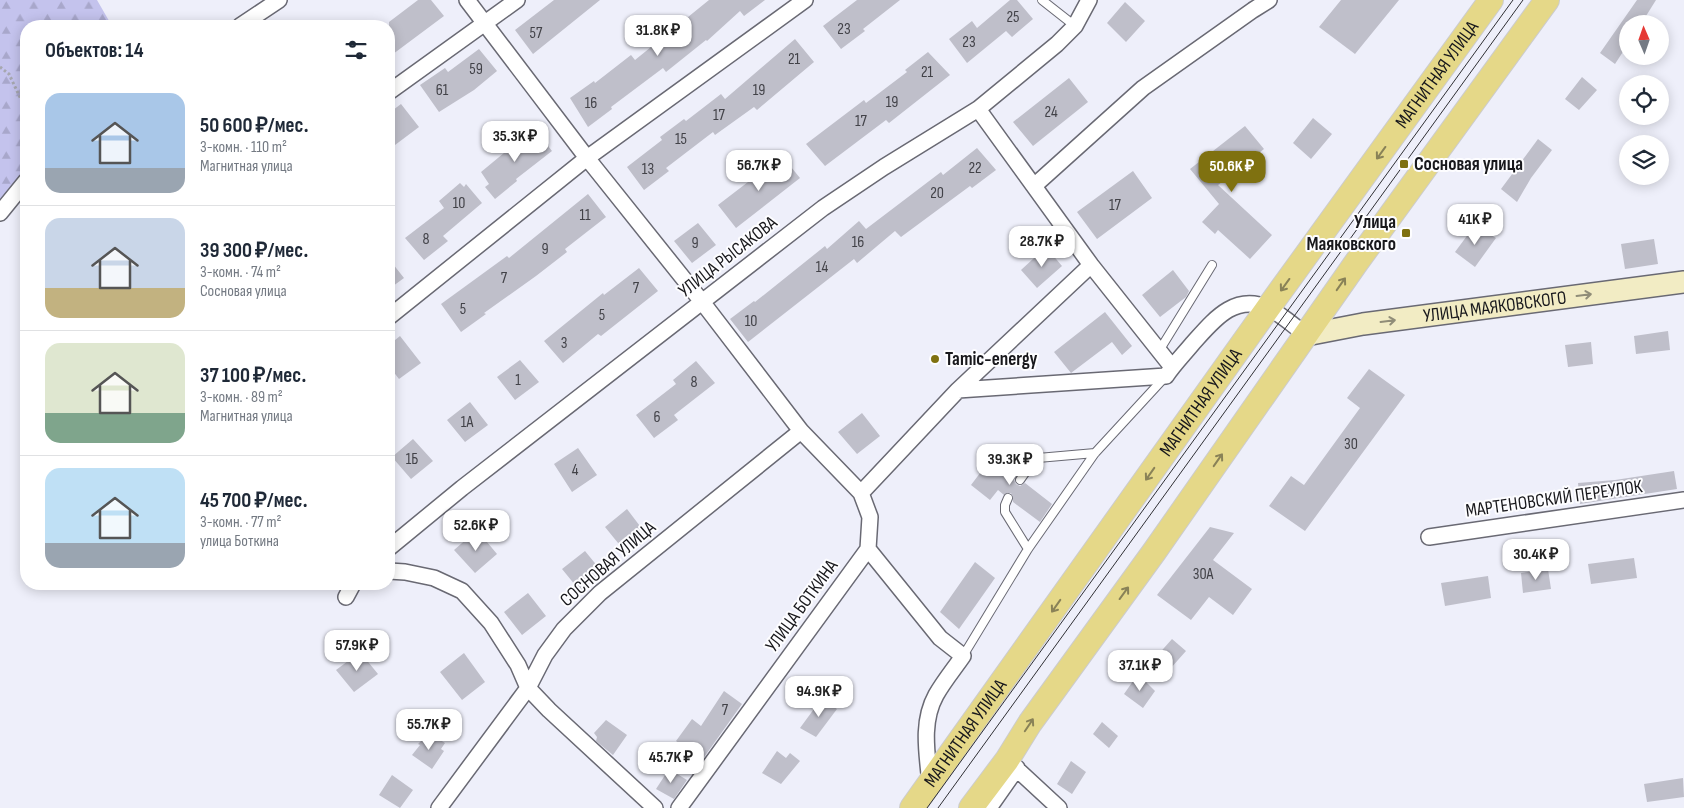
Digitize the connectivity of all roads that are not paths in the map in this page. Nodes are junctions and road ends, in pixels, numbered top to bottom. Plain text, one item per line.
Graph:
1 (279, 0) edge
2 (467, 0) edge
3 (517, 0) edge
4 (805, 0) edge
5 (1042, 0) edge
6 (1088, 0) edge
7 (1270, 0) edge
8 (1491, 0) edge
9 (1547, 0) edge
10 (249, 20) edge
11 (485, 24) junction
12 (1075, 26) junction
13 (395, 88) edge
14 (978, 108) junction
15 (587, 158) junction
16 (1034, 186) junction
17 (20, 188) edge
18 (0, 213) edge
19 (1091, 265) junction
20 (1212, 265) dead end
21 (1684, 282) edge
22 (703, 302) junction
23 (1268, 308) junction
24 (395, 311) edge
25 (1306, 335) junction
26 (1159, 351) junction
27 (1169, 372) junction
28 (958, 390) junction
29 (801, 431) junction
30 (1095, 453) junction
31 (1020, 480) dead end
32 (861, 493) junction
33 (1008, 498) dead end
34 (1684, 500) edge
35 (1429, 537) dead end
36 (395, 543) edge
37 (868, 549) junction
38 (1028, 549) junction
39 (395, 571) edge
40 (963, 656) junction
41 (528, 688) junction
42 (1012, 764) junction
43 (930, 783) junction
44 (440, 808) edge
45 (655, 808) edge
46 (679, 808) edge
47 (912, 808) edge
48 (971, 808) edge
49 (989, 808) edge
50 (1059, 808) edge

1 - 10 street
2 - 11 street
3 - 11 street
4 - 15 street
5 - 12 lane
6 - 12 street, УЛИЦА РЫСАКОВА
7 - 16 street
8 -> 23 main road, МАГНИТНАЯ УЛИЦА
25 -> 9 main road
11 - 13 street
11 - 15 street
12 - 14 street, УЛИЦА РЫСАКОВА
14 - 16 street
14 - 22 street, УЛИЦА РЫСАКОВА
15 - 22 street
15 - 24 street
16 - 19 street
17 - 18 street
19 - 26 street
19 - 28 street
20 - 26 lane
25 -> 21 main road, УЛИЦА МАЯКОВСКОГО
22 - 29 street
22 - 36 street, УЛИЦА РЫСАКОВА
23 - 25 street
23 - 27 street
23 -> 43 main road, МАГНИТНАЯ УЛИЦА
42 -> 25 main road
26 - 27 street
27 - 28 street
27 - 30 lane
28 - 32 street
29 - 32 street
29 - 41 street, СОСНОВАЯ УЛИЦА
30 - 31 lane
30 - 38 lane
32 - 37 street
33 - 38 lane
34 - 35 street, МАРТЕНОВСКИЙ ПЕРЕУЛОК
37 - 40 street
37 - 46 street, УЛИЦА БОТКИНА
38 - 40 lane
39 - 41 street
40 - 43 street
41 - 44 street, СОСНОВАЯ УЛИЦА
41 - 45 street
42 - 48 main road
42 - 49 street
42 - 50 street
43 - 47 main road, МАГНИТНАЯ УЛИЦА

